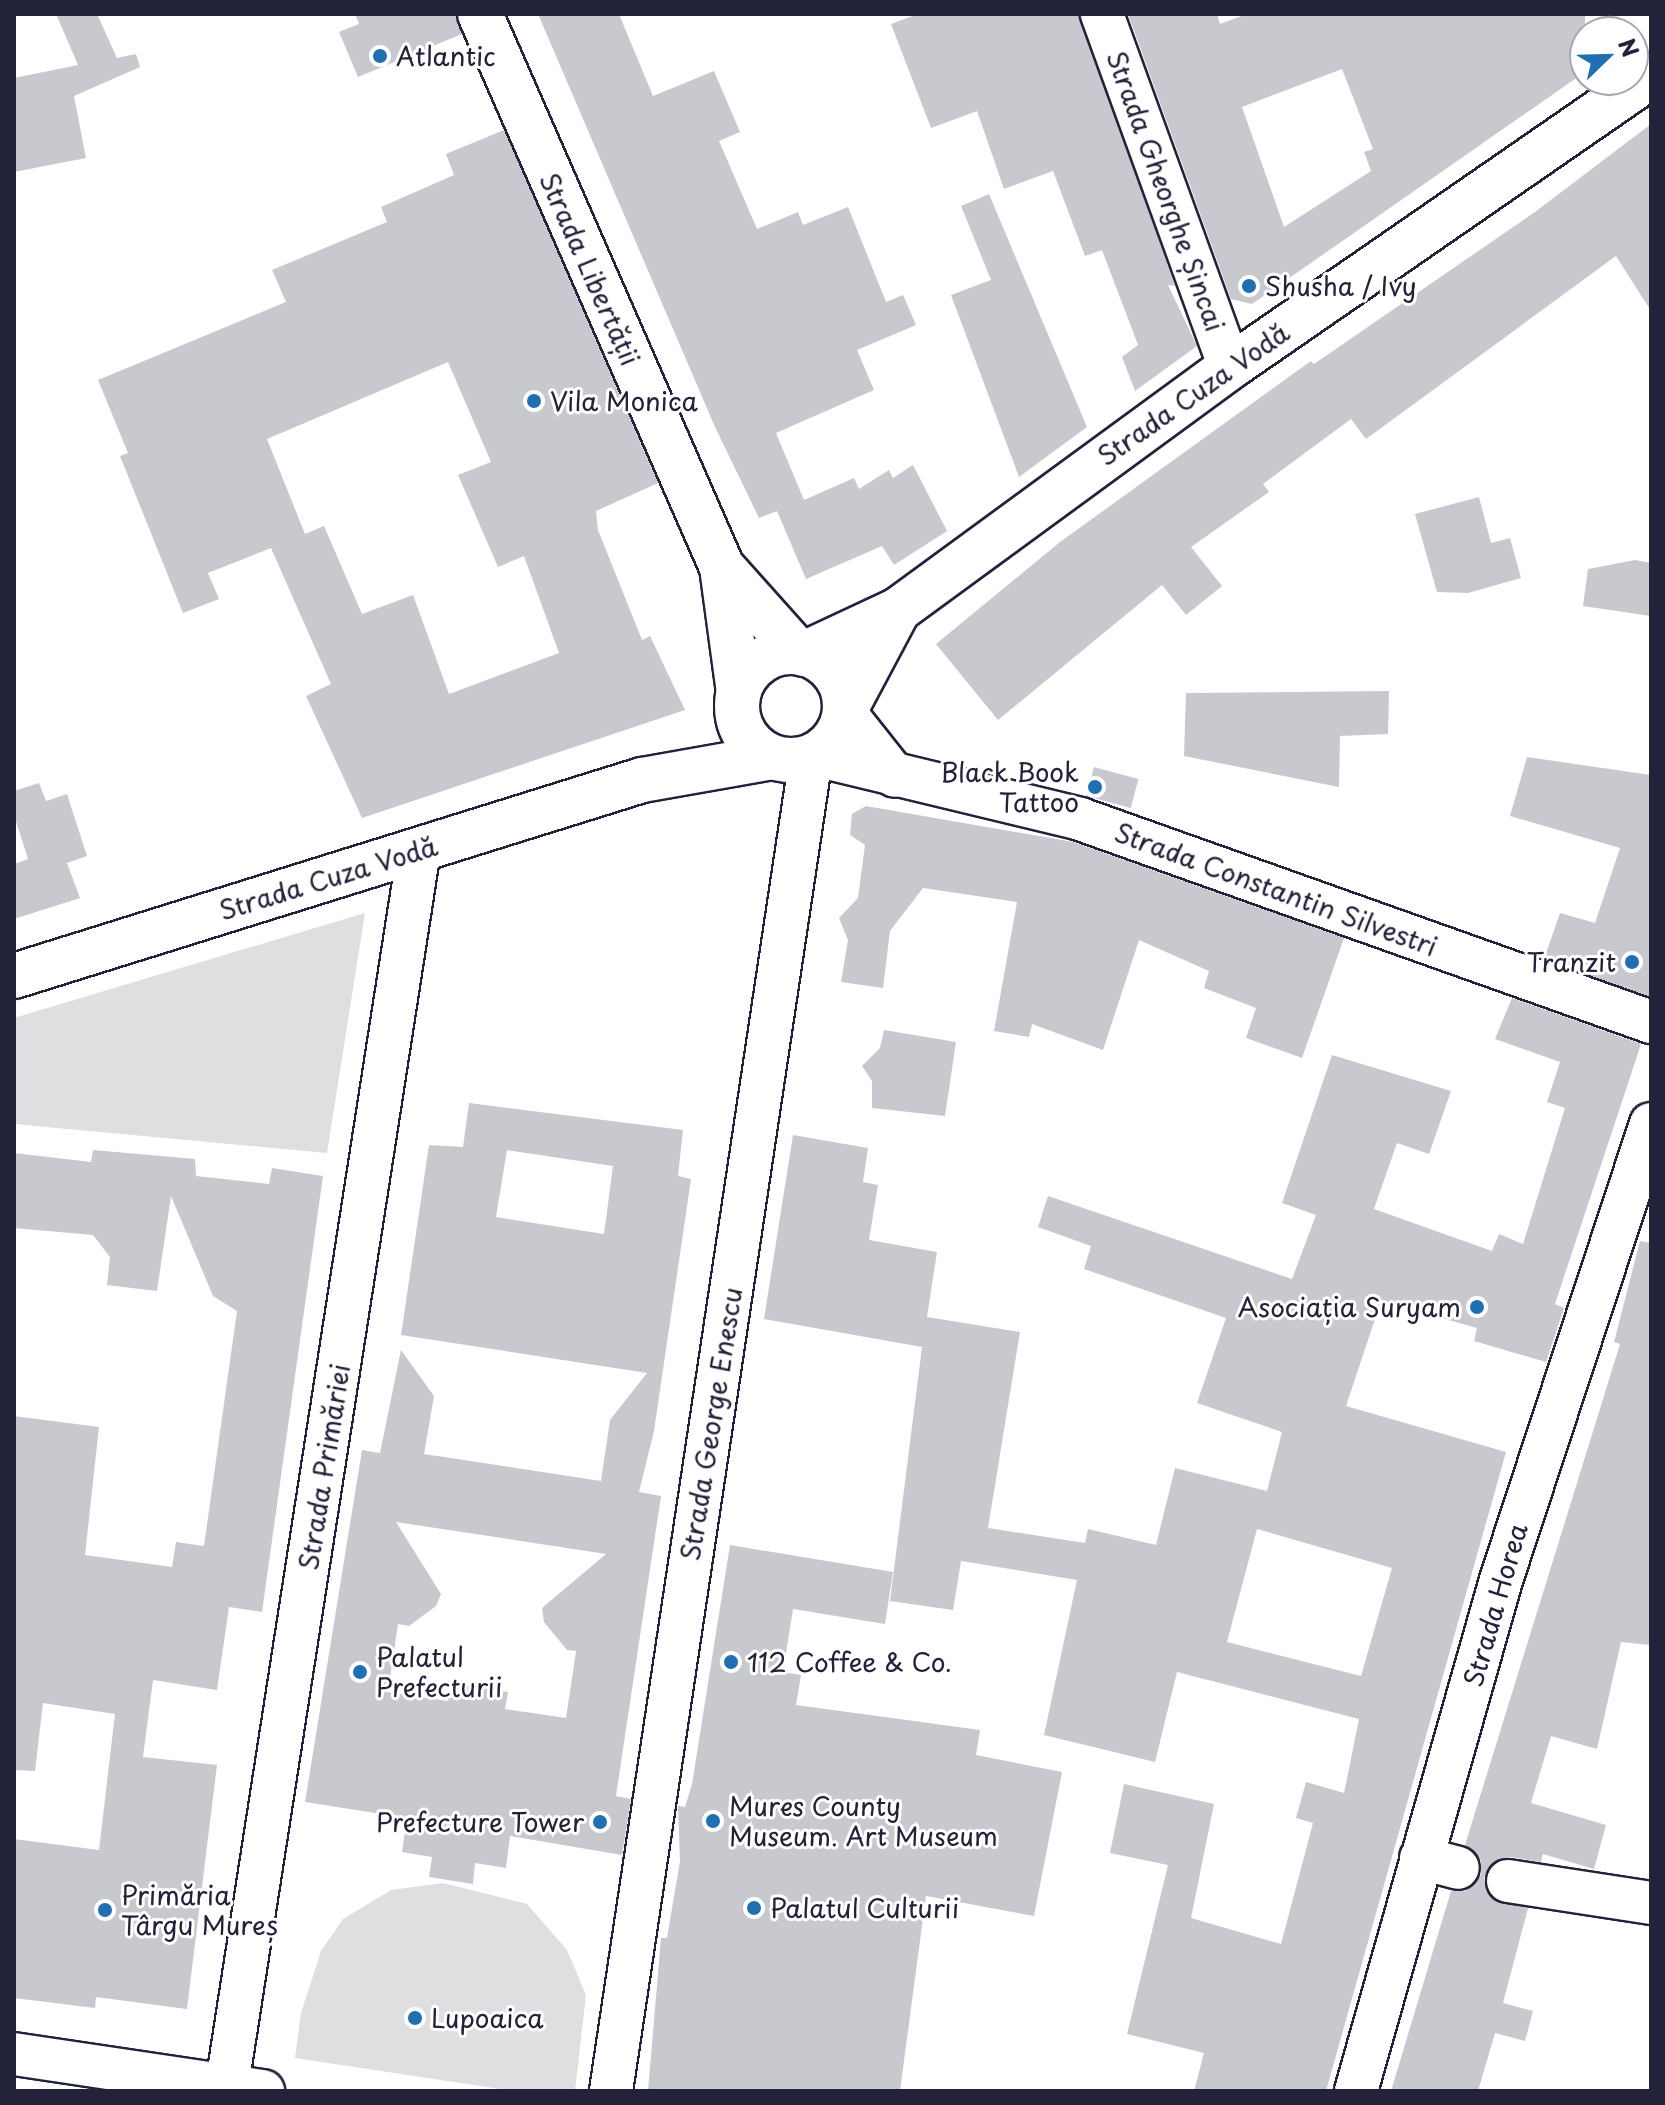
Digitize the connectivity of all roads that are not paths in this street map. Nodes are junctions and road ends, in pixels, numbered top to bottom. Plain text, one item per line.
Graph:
1 (480, 14) edge
2 (1102, 14) edge
3 (1651, 76) edge
4 (1230, 367) junction
5 (722, 567) junction
6 (898, 610) junction
7 (801, 653) junction
8 (739, 703) junction
9 (846, 710) junction
10 (800, 756) junction
11 (642, 780) junction
12 (909, 780) junction
13 (419, 850) junction
14 (14, 976) edge
15 (1651, 1022) edge
16 (1647, 1150) edge
17 (1518, 1884) dead end
18 (1651, 1903) edge
19 (14, 2054) edge
20 (230, 2089) edge
21 (611, 2091) edge
22 (1356, 2091) edge

1 - 5 main road, Strada Libertății
2 - 4 street, Strada Gheorghe Șincai
3 - 4 main road, Strada Cuza Vodă
4 - 6 main road, Strada Cuza Vodă
5 - 7 main road, Strada Libertății
5 - 8 main road, Strada Libertății
6 - 7 main road, Strada Cuza Vodă
6 - 9 main road, Strada Cuza Vodă
7 - 8 main road
7 - 9 main road
8 - 10 main road
8 - 11 main road, Strada Cuza Vodă
9 - 10 main road
9 - 12 street
10 - 11 main road, Strada Cuza Vodă
10 - 12 street, Strada Constantin Silvestri
10 - 21 street, Strada George Enescu
11 - 13 main road, Strada Cuza Vodă
12 - 15 street, Strada Constantin Silvestri
13 - 14 main road, Strada Cuza Vodă
13 - 20 street, Strada Primăriei
16 - 22 street, Strada Horea
17 - 18 street
19 - 20 street

